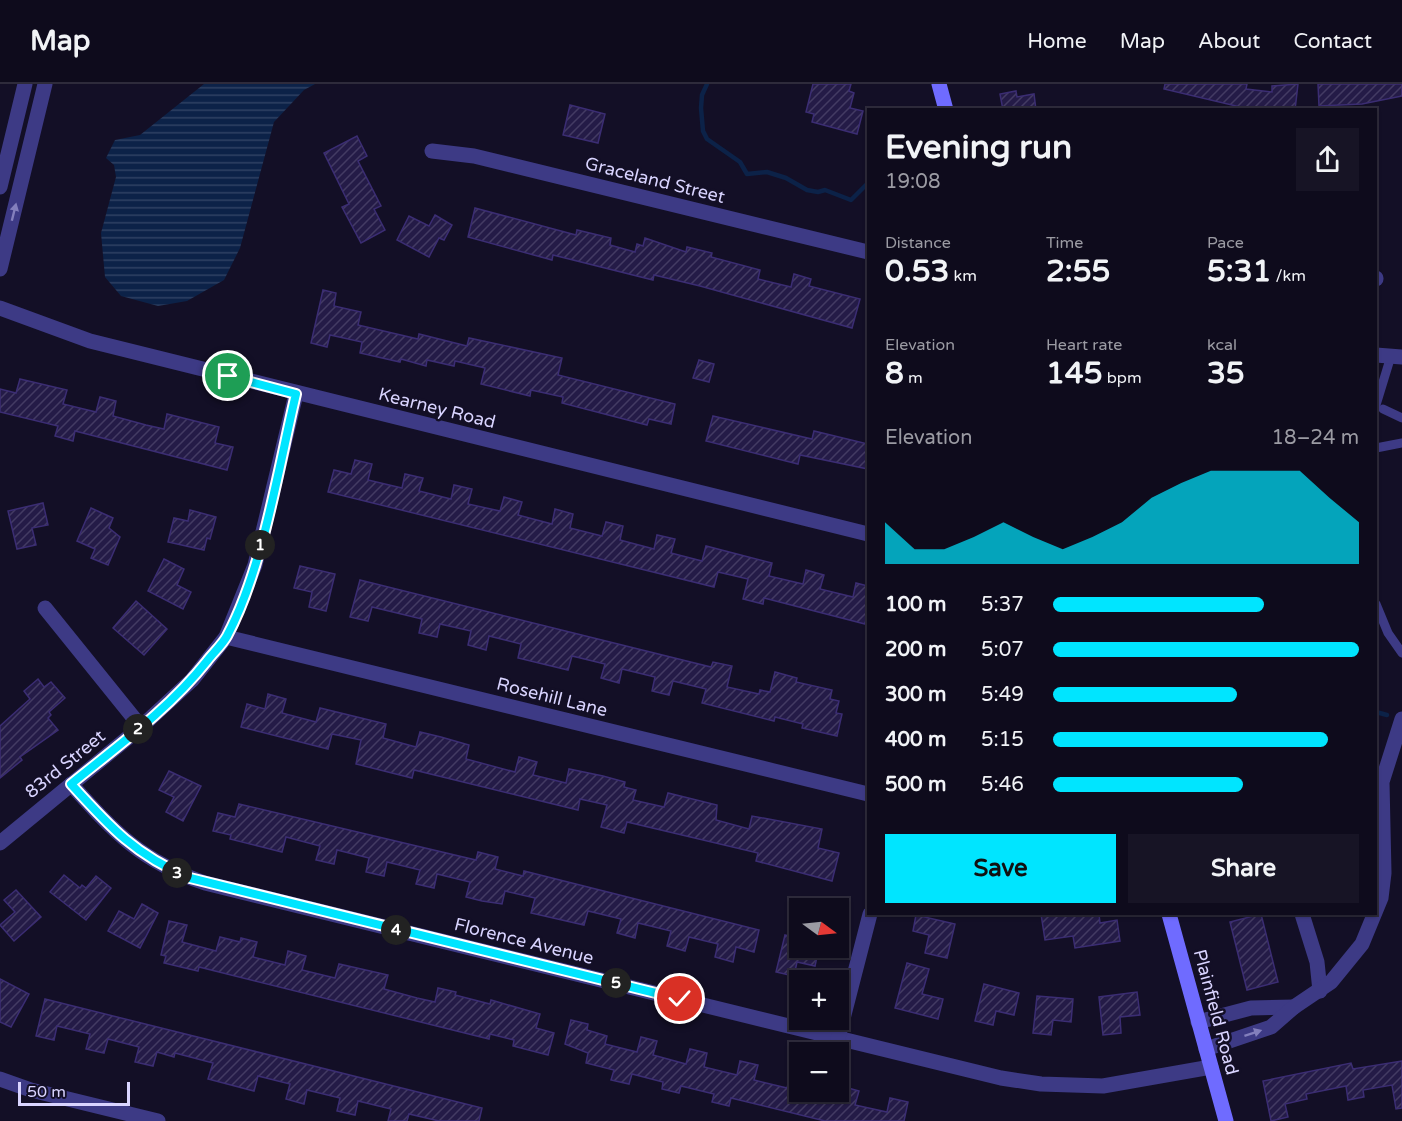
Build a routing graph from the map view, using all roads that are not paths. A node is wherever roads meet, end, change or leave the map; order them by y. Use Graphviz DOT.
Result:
graph roads {
  1 [pos="25,84"];
  2 [pos="45,84"];
  3 [pos="939,84"];
  4 [pos="945,108"];
  5 [pos="432,151"];
  6 [pos="0,187"];
  7 [pos="867,252"];
  8 [pos="0,269"];
  9 [pos="0,308"];
  10 [pos="1377,355"];
  11 [pos="1397,357"];
  12 [pos="296,394"];
  13 [pos="1379,407"];
  14 [pos="1402,418"];
  15 [pos="1402,443"];
  16 [pos="1377,448"];
  17 [pos="867,534"];
  18 [pos="1377,606"];
  19 [pos="45,608"];
  20 [pos="226,637"];
  21 [pos="1402,653"];
  22 [pos="1402,719"];
  23 [pos="141,727"];
  24 [pos="71,784"];
  25 [pos="867,794"];
  26 [pos="1378,799"];
  27 [pos="0,843"];
  28 [pos="1377,904"];
  29 [pos="870,915"];
  30 [pos="1169,915"];
  31 [pos="1302,915"];
  32 [pos="1375,915"];
  33 [pos="1320,991"];
  34 [pos="1294,1007"];
  35 [pos="1198,1022"];
  36 [pos="838,1038"];
  37 [pos="1206,1049"];
  38 [pos="1211,1067"];
  39 [pos="0,1079"];
  40 [pos="158,1121"];
  41 [pos="1226,1121"];
  1 -- 6 [label="street"];
  8 -- 2 [label="street, one-way"];
  3 -- 4 [label="main road"];
  5 -- 7 [label="street, Graceland Street"];
  9 -- 12 [label="street, Kearney Road"];
  10 -- 11 [label="street"];
  11 -- 13 [label="lane"];
  12 -- 17 [label="street, Kearney Road"];
  12 -- 20 [label="street, 83rd Street"];
  13 -- 14 [label="lane"];
  15 -- 16 [label="lane"];
  18 -- 21 [label="lane"];
  19 -- 23 [label="street"];
  20 -- 23 [label="street, 83rd Street"];
  20 -- 25 [label="street, Rosehill Lane"];
  22 -- 26 [label="street"];
  23 -- 24 [label="street, 83rd Street"];
  24 -- 27 [label="street, 83rd Street"];
  24 -- 36 [label="street, Florence Avenue"];
  26 -- 28 [label="street"];
  29 -- 36 [label="street"];
  30 -- 35 [label="main road, Plainfield Road"];
  31 -- 33 [label="street"];
  32 -- 33 [label="street"];
  33 -- 34 [label="street"];
  34 -- 35 [label="street"];
  37 -- 34 [label="street, one-way"];
  35 -- 37 [label="main road, Plainfield Road"];
  36 -- 38 [label="street, Florence Avenue"];
  37 -- 38 [label="main road, Plainfield Road"];
  38 -- 41 [label="main road, Plainfield Road"];
  39 -- 40 [label="street"];
}
